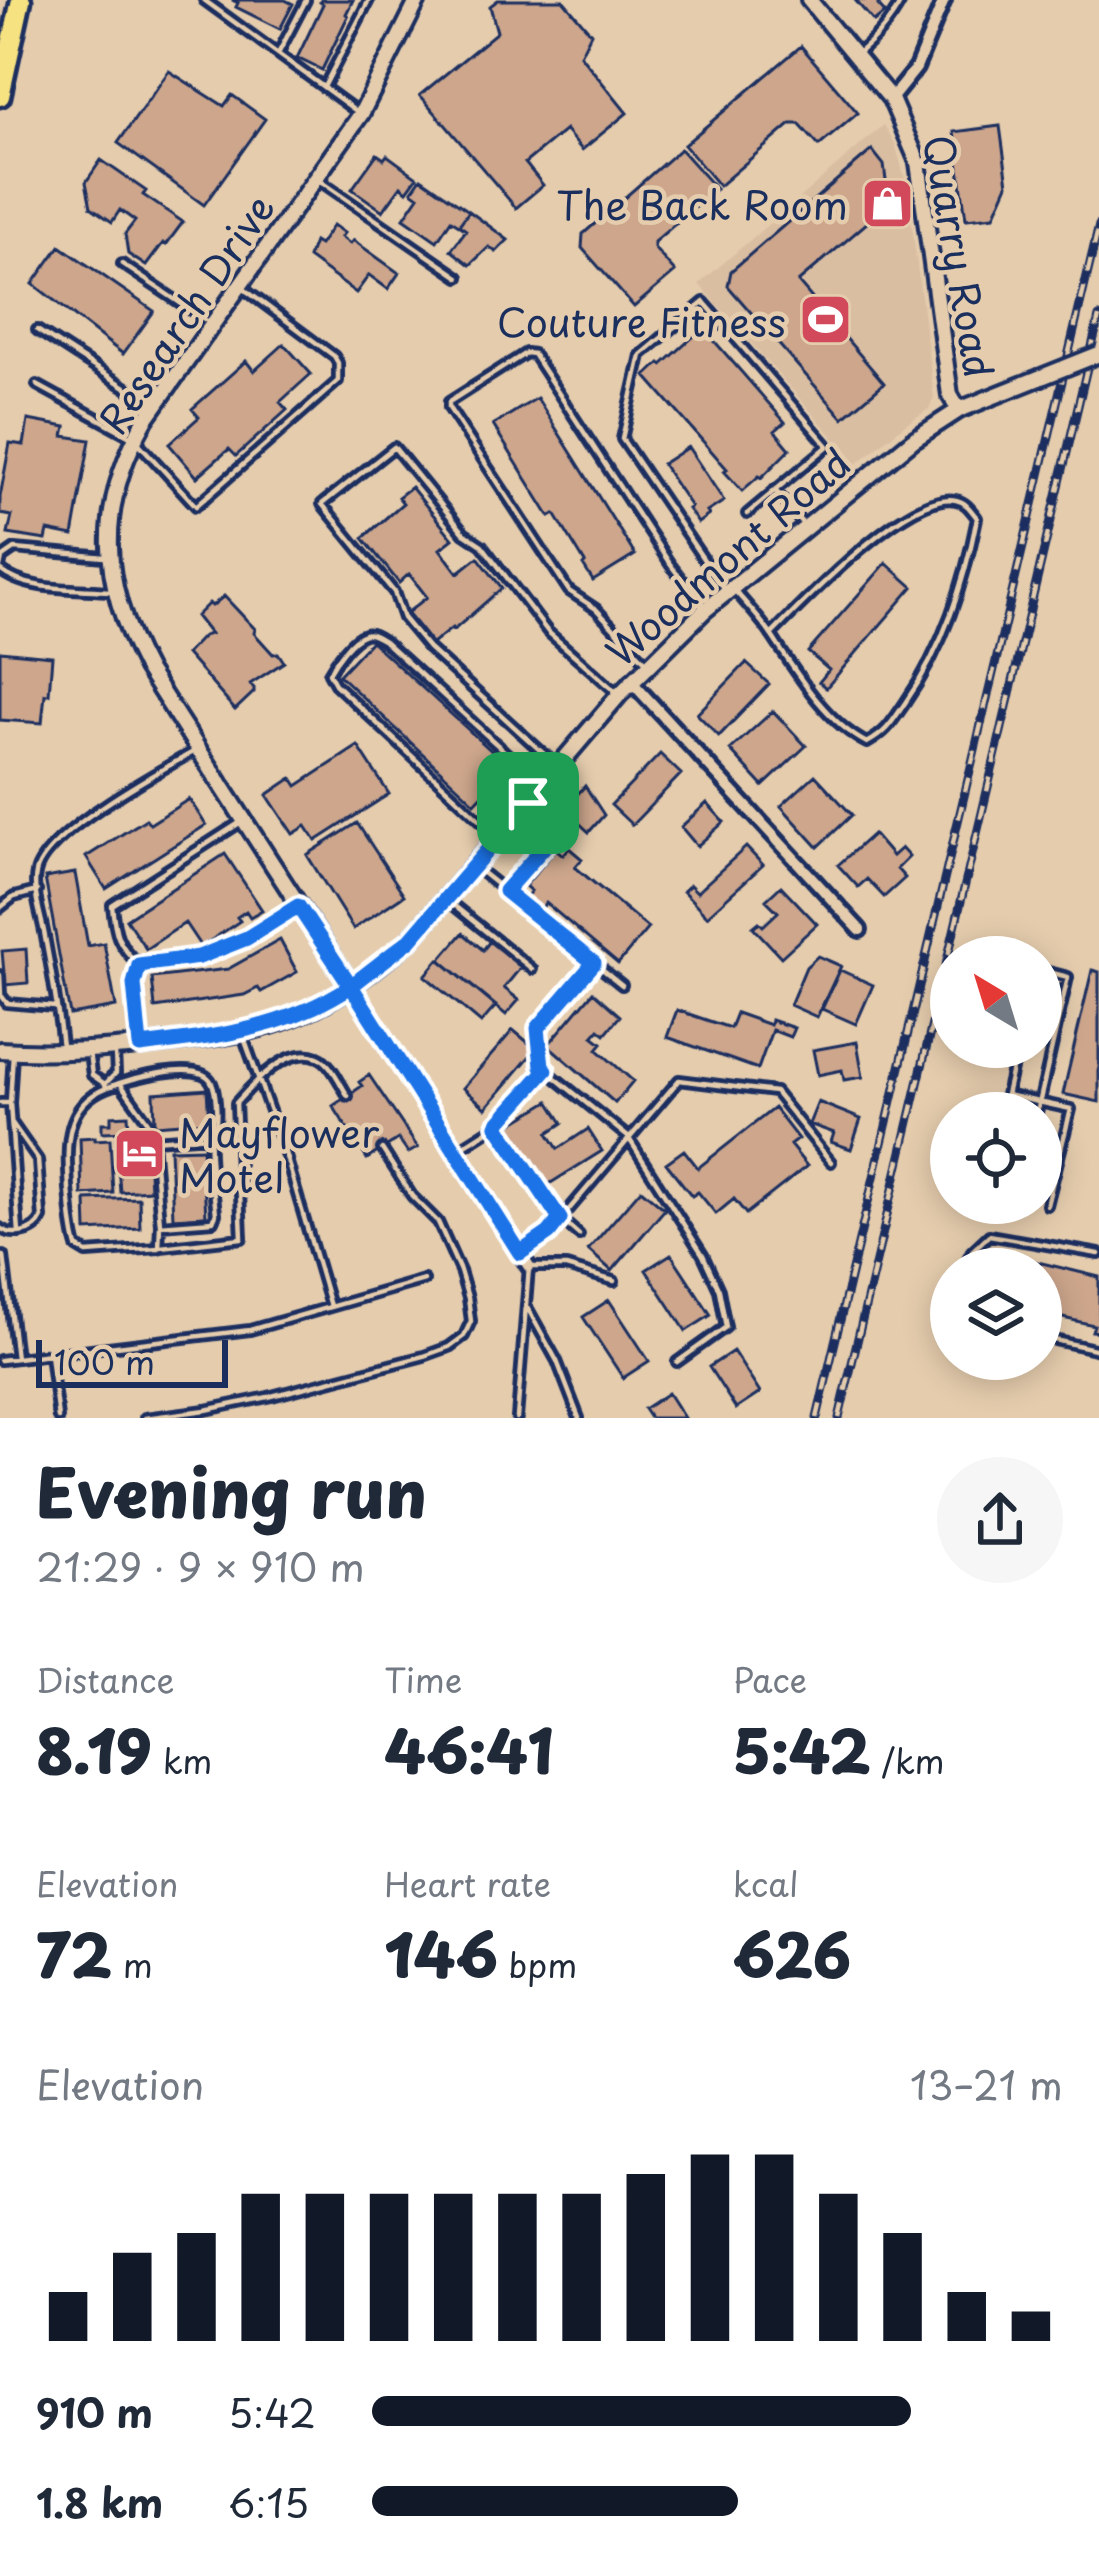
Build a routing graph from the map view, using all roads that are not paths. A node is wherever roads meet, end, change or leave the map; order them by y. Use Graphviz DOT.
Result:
graph roads {
  1 [pos="21,0"];
  2 [pos="204,0"];
  3 [pos="306,0"];
  4 [pos="369,0"];
  5 [pos="418,0"];
  6 [pos="809,0"];
  7 [pos="902,0"];
  8 [pos="944,0"];
  9 [pos="278,54"];
  10 [pos="856,55"];
  11 [pos="324,88"];
  12 [pos="0,96"];
  13 [pos="891,99"];
  14 [pos="361,114"];
  15 [pos="316,179"];
  16 [pos="122,264"];
  17 [pos="459,277"];
  18 [pos="239,286"];
  19 [pos="212,325"];
  20 [pos="38,330"];
  21 [pos="1099,355"];
  22 [pos="37,385"];
  23 [pos="154,406"];
  24 [pos="958,410"];
  25 [pos="134,438"];
  26 [pos="775,490"];
  27 [pos="747,514"];
  28 [pos="806,527"];
  29 [pos="111,557"];
  30 [pos="0,569"];
  31 [pos="729,590"];
  32 [pos="115,592"];
  33 [pos="705,610"];
  34 [pos="771,634"];
  35 [pos="648,664"];
  36 [pos="631,681"];
  37 [pos="619,695"];
  38 [pos="198,749"];
  39 [pos="558,767"];
  40 [pos="542,786"];
  41 [pos="528,803"];
  42 [pos="243,820"];
  43 [pos="499,837"];
  44 [pos="474,866"];
  45 [pos="37,891"];
  46 [pos="505,891"];
  47 [pos="446,899"];
  48 [pos="298,906"];
  49 [pos="0,908"];
  50 [pos="860,930"];
  51 [pos="594,963"];
  52 [pos="139,965"];
  53 [pos="532,969"];
  54 [pos="0,975"];
  55 [pos="1062,975"];
  56 [pos="622,985"];
  57 [pos="351,986"];
  58 [pos="1062,1003"];
  59 [pos="58,1006"];
  60 [pos="242,1033"];
  61 [pos="140,1046"];
  62 [pos="115,1049"];
  63 [pos="7,1050"];
  64 [pos="62,1052"];
  65 [pos="89,1052"];
  66 [pos="546,1070"];
  67 [pos="259,1077"];
  68 [pos="120,1083"];
  69 [pos="105,1086"];
  70 [pos="348,1096"];
  71 [pos="0,1103"];
  72 [pos="10,1103"];
  73 [pos="1062,1107"];
  74 [pos="12,1123"];
  75 [pos="497,1125"];
  76 [pos="210,1136"];
  77 [pos="628,1137"];
  78 [pos="153,1140"];
  79 [pos="1062,1145"];
  80 [pos="382,1149"];
  81 [pos="456,1151"];
  82 [pos="831,1162"];
  83 [pos="560,1219"];
  84 [pos="160,1225"];
  85 [pos="0,1228"];
  86 [pos="19,1233"];
  87 [pos="579,1235"];
  88 [pos="159,1247"];
  89 [pos="975,1248"];
  90 [pos="520,1253"];
  91 [pos="1099,1254"];
  92 [pos="0,1256"];
  93 [pos="529,1267"];
  94 [pos="424,1280"];
  95 [pos="614,1281"];
  96 [pos="4,1299"];
  97 [pos="526,1305"];
  98 [pos="330,1306"];
  99 [pos="1062,1342"];
  100 [pos="1099,1350"];
  101 [pos="50,1354"];
  102 [pos="16,1358"];
  103 [pos="0,1360"];
  104 [pos="677,1362"];
  105 [pos="58,1418"];
  106 [pos="145,1418"];
  107 [pos="517,1418"];
  108 [pos="579,1418"];
  1 -- 12 [label="highway"];
  2 -- 9 [label="lane"];
  3 -- 9 [label="lane"];
  4 -- 11 [label="lane"];
  5 -- 14 [label="street, Research Drive"];
  6 -- 10 [label="street, Quarry Road"];
  7 -- 10 [label="lane"];
  8 -- 13 [label="street"];
  9 -- 11 [label="lane"];
  10 -- 13 [label="street, Quarry Road"];
  11 -- 14 [label="lane"];
  13 -- 24 [label="street, Quarry Road"];
  14 -- 15 [label="street, Research Drive"];
  15 -- 17 [label="lane"];
  15 -- 18 [label="street, Research Drive"];
  16 -- 19 [label="lane"];
  18 -- 19 [label="street, Research Drive"];
  18 -- 25 [label="lane"];
  19 -- 23 [label="street, Research Drive"];
  20 -- 23 [label="lane"];
  21 -- 24 [label="street, Woodmont Road, bridge"];
  22 -- 25 [label="lane"];
  23 -- 25 [label="street, Research Drive"];
  24 -- 28 [label="street, Woodmont Road"];
  25 -- 29 [label="street, Research Drive"];
  26 -- 27 [label="lane"];
  26 -- 28 [label="lane"];
  26 -- 31 [label="lane"];
  28 -- 31 [label="street, Woodmont Road"];
  29 -- 30 [label="lane"];
  29 -- 32 [label="street, Research Drive"];
  30 -- 32 [label="lane"];
  31 -- 33 [label="street, Woodmont Road"];
  31 -- 34 [label="lane"];
  32 -- 38 [label="street, Research Drive"];
  33 -- 35 [label="street, Woodmont Road"];
  33 -- 35 [label="lane"];
  34 -- 34 [label="lane"];
  35 -- 36 [label="street, Woodmont Road"];
  36 -- 37 [label="street, Woodmont Road"];
  36 -- 50 [label="street"];
  37 -- 39 [label="street, Woodmont Road"];
  37 -- 39 [label="lane"];
  38 -- 42 [label="street, Research Drive"];
  38 -- 45 [label="lane"];
  39 -- 40 [label="street, Woodmont Road"];
  40 -- 41 [label="street, Woodmont Road"];
  40 -- 43 [label="lane"];
  41 -- 43 [label="street, Woodmont Road"];
  41 -- 46 [label="lane"];
  42 -- 48 [label="street, Research Drive"];
  42 -- 52 [label="lane"];
  43 -- 44 [label="street, Woodmont Road"];
  44 -- 46 [label="lane"];
  44 -- 47 [label="street, Woodmont Road"];
  45 -- 49 [label="lane"];
  45 -- 59 [label="lane"];
  46 -- 51 [label="lane"];
  47 -- 53 [label="lane"];
  47 -- 57 [label="street, Woodmont Road"];
  48 -- 52 [label="lane"];
  48 -- 57 [label="street, Research Drive"];
  51 -- 56 [label="lane"];
  51 -- 66 [label="lane"];
  52 -- 61 [label="lane"];
  54 -- 59 [label="lane"];
  55 -- 58 [label="lane"];
  57 -- 60 [label="street, Woodmont Road"];
  57 -- 81 [label="street"];
  59 -- 64 [label="lane"];
  60 -- 61 [label="street, Woodmont Road"];
  60 -- 67 [label="lane"];
  61 -- 62 [label="street, Woodmont Road"];
  62 -- 65 [label="street, Woodmont Road"];
  62 -- 69 [label="lane"];
  63 -- 64 [label="street, Woodmont Road"];
  63 -- 72 [label="lane"];
  64 -- 65 [label="street, Woodmont Road"];
  65 -- 69 [label="lane"];
  66 -- 75 [label="lane"];
  66 -- 77 [label="lane"];
  67 -- 70 [label="lane"];
  67 -- 88 [label="lane"];
  67 -- 98 [label="lane"];
  68 -- 69 [label="lane"];
  68 -- 76 [label="lane"];
  68 -- 78 [label="lane"];
  69 -- 88 [label="lane"];
  71 -- 72 [label="lane"];
  72 -- 74 [label="lane"];
  73 -- 79 [label="lane"];
  74 -- 86 [label="lane"];
  74 -- 86 [label="lane"];
  75 -- 81 [label="lane"];
  75 -- 83 [label="lane"];
  76 -- 78 [label="lane"];
  76 -- 84 [label="lane"];
  77 -- 82 [label="lane"];
  77 -- 83 [label="lane"];
  77 -- 104 [label="lane"];
  78 -- 84 [label="lane"];
  80 -- 106 [label="lane"];
  81 -- 90 [label="street"];
  83 -- 87 [label="lane"];
  83 -- 90 [label="lane"];
  84 -- 88 [label="lane"];
  85 -- 86 [label="lane"];
  89 -- 91 [label="lane"];
  90 -- 93 [label="street"];
  92 -- 96 [label="lane"];
  93 -- 95 [label="lane"];
  93 -- 97 [label="lane"];
  94 -- 98 [label="lane"];
  96 -- 102 [label="lane"];
  97 -- 107 [label="lane"];
  97 -- 108 [label="lane"];
  98 -- 101 [label="lane"];
  99 -- 100 [label="lane"];
  101 -- 102 [label="lane"];
  101 -- 105 [label="lane"];
  102 -- 103 [label="lane"];
}
